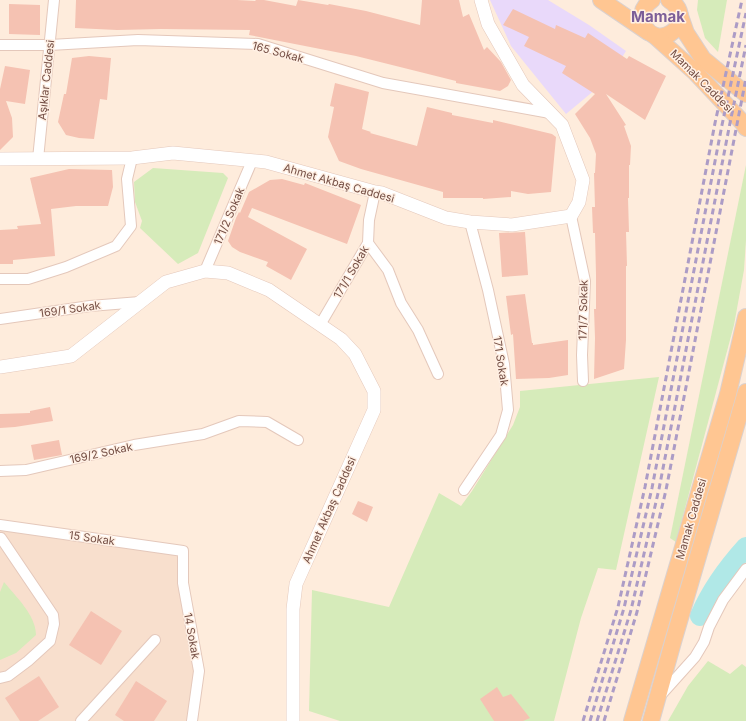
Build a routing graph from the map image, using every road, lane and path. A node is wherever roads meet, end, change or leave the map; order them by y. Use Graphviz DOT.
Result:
graph roads {
  1 [pos="54,0"];
  2 [pos="481,0"];
  3 [pos="601,0"];
  4 [pos="650,0"];
  5 [pos="676,5"];
  6 [pos="652,34"];
  7 [pos="0,45"];
  8 [pos="50,45"];
  9 [pos="746,94"];
  10 [pos="550,113"];
  11 [pos="746,128"];
  12 [pos="132,158"];
  13 [pos="0,159"];
  14 [pos="38,160"];
  15 [pos="252,161"];
  16 [pos="375,192"];
  17 [pos="571,216"];
  18 [pos="470,222"];
  19 [pos="368,243"];
  20 [pos="206,271"];
  21 [pos="0,279"];
  22 [pos="140,302"];
  23 [pos="746,317"];
  24 [pos="0,319"];
  25 [pos="320,325"];
  26 [pos="0,367"];
  27 [pos="438,374"];
  28 [pos="583,381"];
  29 [pos="746,392"];
  30 [pos="298,440"];
  31 [pos="0,471"];
  32 [pos="464,490"];
  33 [pos="3,525"];
  34 [pos="1,539"];
  35 [pos="183,551"];
  36 [pos="746,569"];
  37 [pos="155,640"];
  38 [pos="0,678"];
  39 [pos="658,699"];
  40 [pos="81,721"];
  41 [pos="192,721"];
  42 [pos="293,721"];
  43 [pos="632,721"];
  44 [pos="651,721"];
  1 -- 8 [label="street, Aşıklar Caddesi"];
  2 -- 10 [label="street"];
  3 -- 6 [label="main road, Mamak Caddesi"];
  4 -- 6 [label="main road"];
  5 -- 6 [label="main road"];
  5 -- 9 [label="main road, Mamak Caddesi"];
  6 -- 11 [label="main road, Mamak Caddesi"];
  7 -- 8 [label="street, 165 Sokak"];
  8 -- 10 [label="street, 165 Sokak"];
  8 -- 14 [label="street, Aşıklar Caddesi"];
  10 -- 17 [label="street"];
  12 -- 14 [label="street, Ahmet Akbaş Caddesi"];
  12 -- 15 [label="street, Ahmet Akbaş Caddesi"];
  12 -- 21 [label="street"];
  13 -- 14 [label="street, Ahmet Akbaş Caddesi"];
  15 -- 16 [label="street, Ahmet Akbaş Caddesi"];
  15 -- 20 [label="street, 171/2 Sokak"];
  16 -- 18 [label="street, Ahmet Akbaş Caddesi"];
  16 -- 19 [label="street, 171/1 Sokak"];
  17 -- 18 [label="street, Ahmet Akbaş Caddesi"];
  17 -- 28 [label="street, 171/7 Sokak"];
  18 -- 32 [label="street, 171 Sokak"];
  19 -- 25 [label="street, 171/1 Sokak"];
  19 -- 27 [label="street"];
  20 -- 22 [label="street, Ahmet Akbaş Caddesi"];
  20 -- 25 [label="street, Ahmet Akbaş Caddesi"];
  22 -- 24 [label="street, 169/1 Sokak"];
  22 -- 26 [label="street, Ahmet Akbaş Caddesi"];
  23 -- 43 [label="main road, Mamak Caddesi"];
  25 -- 42 [label="street, Ahmet Akbaş Caddesi"];
  29 -- 39 [label="main road, Mamak Caddesi"];
  30 -- 31 [label="street, 169/2 Sokak"];
  33 -- 34 [label="street"];
  33 -- 35 [label="street, 15 Sokak"];
  34 -- 38 [label="street"];
  35 -- 41 [label="street, 14 Sokak"];
  36 -- 39 [label="street"];
  37 -- 40 [label="street"];
  39 -- 44 [label="main road, Mamak Caddesi"];
}
